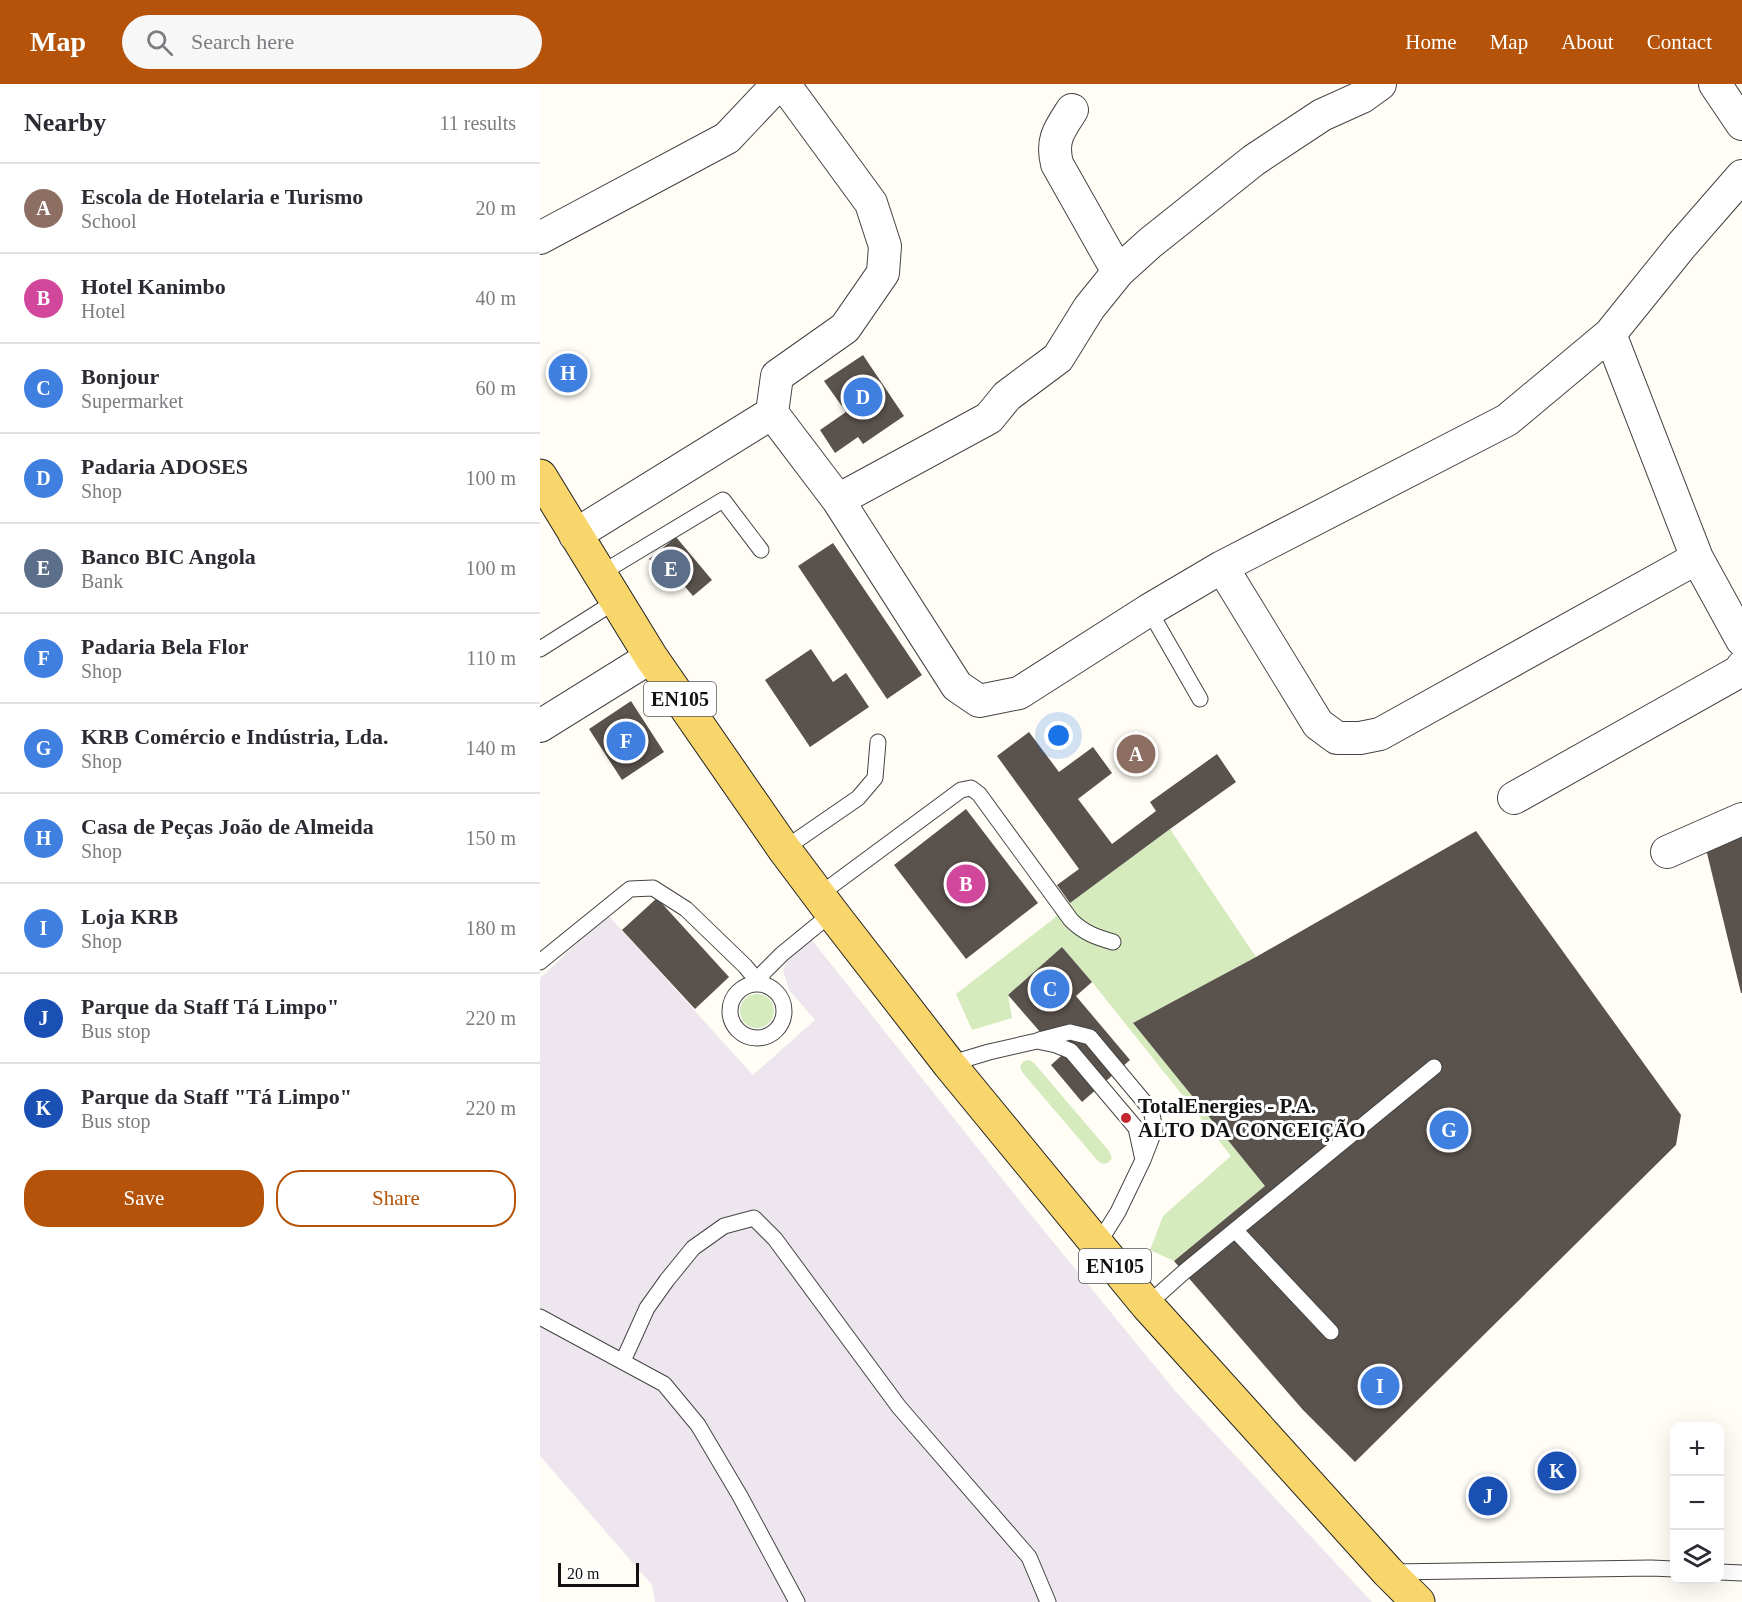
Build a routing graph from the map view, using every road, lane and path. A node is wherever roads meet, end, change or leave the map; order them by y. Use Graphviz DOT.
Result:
graph roads {
  1 [pos="778,84"];
  2 [pos="784,84"];
  3 [pos="1380,84"];
  4 [pos="1715,84"];
  5 [pos="1072,110"];
  6 [pos="1742,124"];
  7 [pos="1742,176"];
  8 [pos="540,238"];
  9 [pos="1118,272"];
  10 [pos="1610,334"];
  11 [pos="772,413"];
  12 [pos="540,476"];
  13 [pos="838,500"];
  14 [pos="575,535"];
  15 [pos="761,550"];
  16 [pos="1697,558"];
  17 [pos="1222,567"];
  18 [pos="608,588"];
  19 [pos="1149,610"];
  20 [pos="1742,640"];
  21 [pos="540,648"];
  22 [pos="651,657"];
  23 [pos="1742,668"];
  24 [pos="1200,699"];
  25 [pos="540,726"];
  26 [pos="878,742"];
  27 [pos="1514,798"];
  28 [pos="1742,819"];
  29 [pos="784,849"];
  30 [pos="1667,852"];
  31 [pos="825,904"];
  32 [pos="1113,942"];
  33 [pos="540,962"];
  34 [pos="1037,1041"];
  35 [pos="949,1064"];
  36 [pos="1434,1067"];
  37 [pos="1143,1160"];
  38 [pos="1235,1230"];
  39 [pos="1098,1245"];
  40 [pos="1147,1305"];
  41 [pos="540,1317"];
  42 [pos="1331,1332"];
  43 [pos="623,1361"];
  44 [pos="1670,1569"];
  45 [pos="1388,1572"];
  46 [pos="1724,1572"];
  47 [pos="1742,1573"];
  48 [pos="797,1602"];
  49 [pos="1048,1602"];
  50 [pos="1418,1602"];
  1 -- 8 [label="street"];
  2 -- 11 [label="street"];
  3 -- 9 [label="street"];
  4 -- 6 [label="street"];
  5 -- 9 [label="street"];
  7 -- 10 [label="street"];
  9 -- 13 [label="street"];
  10 -- 16 [label="street"];
  10 -- 17 [label="street"];
  11 -- 13 [label="street"];
  11 -- 14 [label="street"];
  12 -- 14 [label="main road, EN105"];
  13 -- 19 [label="street"];
  14 -- 18 [label="main road, EN105"];
  15 -- 18 [label="lane"];
  16 -- 17 [label="street"];
  16 -- 20 [label="street"];
  17 -- 19 [label="street"];
  18 -- 21 [label="lane"];
  18 -- 22 [label="main road, EN105"];
  19 -- 24 [label="lane"];
  22 -- 25 [label="street"];
  22 -- 29 [label="main road, EN105"];
  23 -- 27 [label="street"];
  26 -- 29 [label="lane"];
  28 -- 30 [label="street"];
  29 -- 31 [label="main road, EN105"];
  31 -- 32 [label="lane"];
  31 -- 33 [label="lane"];
  31 -- 35 [label="main road, EN105"];
  34 -- 35 [label="lane"];
  34 -- 37 [label="lane"];
  34 -- 37 [label="lane"];
  35 -- 39 [label="main road, EN105"];
  36 -- 38 [label="lane"];
  37 -- 39 [label="lane"];
  38 -- 40 [label="lane"];
  38 -- 42 [label="lane"];
  39 -- 40 [label="main road, EN105"];
  40 -- 45 [label="main road, EN105"];
  41 -- 43 [label="lane"];
  43 -- 48 [label="lane"];
  43 -- 49 [label="lane"];
  44 -- 45 [label="lane"];
  45 -- 50 [label="main road, EN105"];
  46 -- 47 [label="lane"];
}
